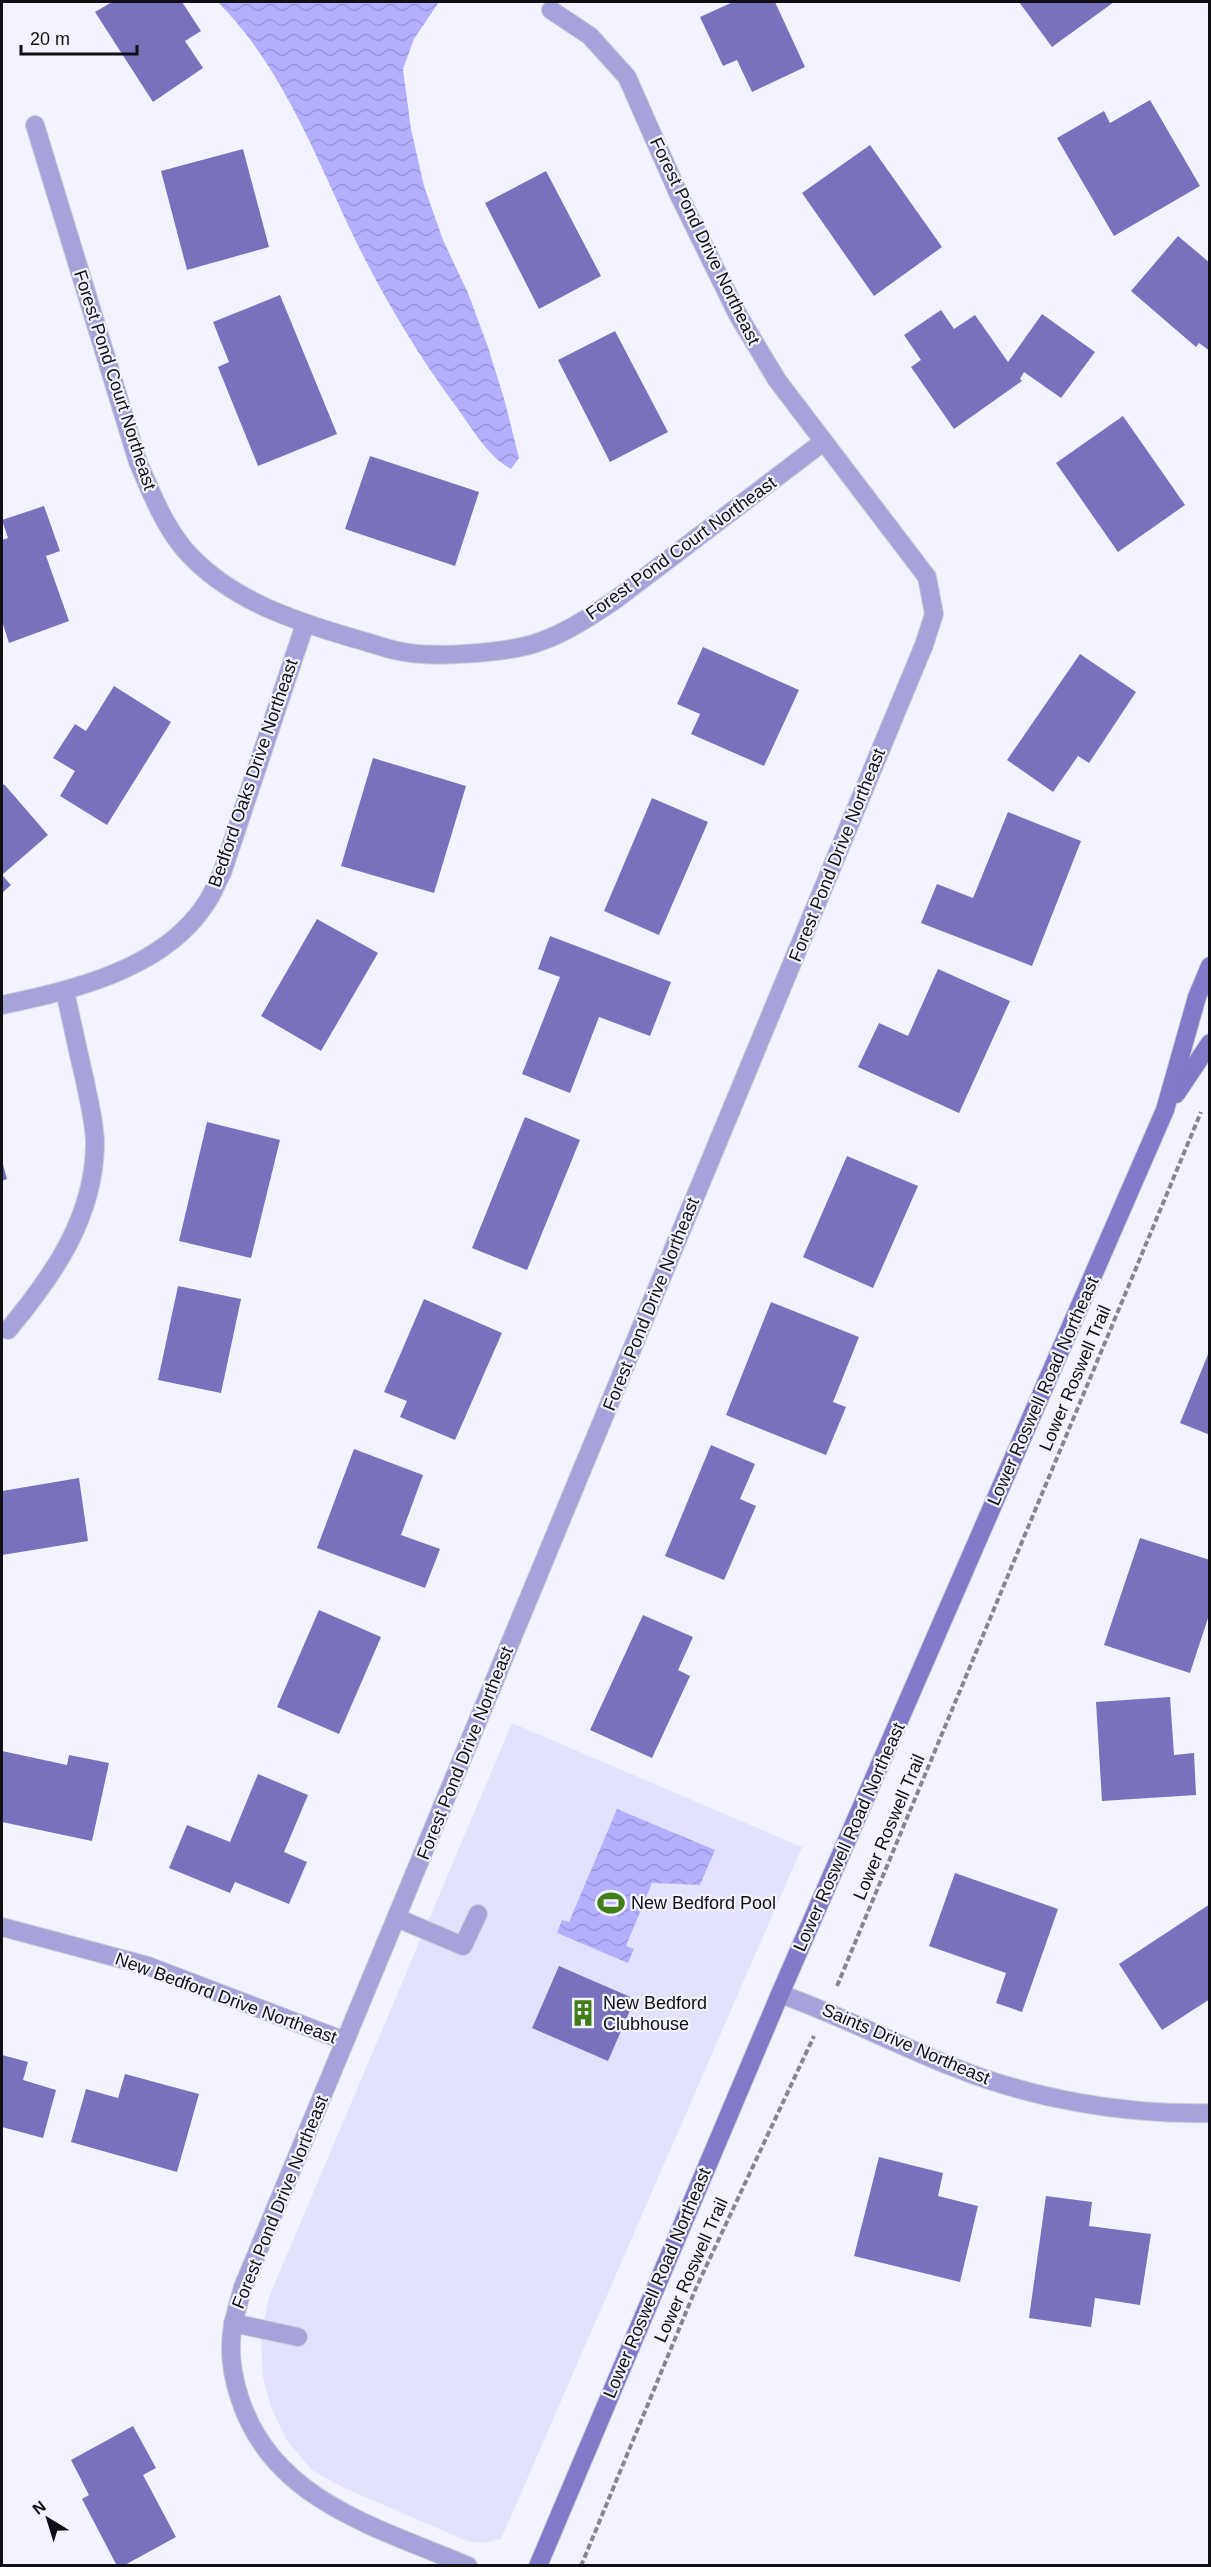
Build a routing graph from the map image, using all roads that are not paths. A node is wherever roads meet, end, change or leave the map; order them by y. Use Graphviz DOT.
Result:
graph roads {
  1 [pos="550,10"];
  2 [pos="35,125"];
  3 [pos="823,442"];
  4 [pos="304,624"];
  5 [pos="1209,966"];
  6 [pos="65,992"];
  7 [pos="2,1005"];
  8 [pos="1209,1043"];
  9 [pos="1165,1110"];
  10 [pos="8,1330"];
  11 [pos="477,1914"];
  12 [pos="397,1918"];
  13 [pos="2,1927"];
  14 [pos="780,1994"];
  15 [pos="345,2041"];
  16 [pos="1209,2113"];
  17 [pos="233,2323"];
  18 [pos="298,2337"];
  19 [pos="468,2565"];
  20 [pos="538,2565"];
  1 -- 3 [label="street, Forest Pond Drive Northeast"];
  2 -- 4 [label="street, Forest Pond Court Northeast"];
  3 -- 4 [label="street, Forest Pond Court Northeast"];
  3 -- 12 [label="street, Forest Pond Drive Northeast"];
  4 -- 6 [label="street, Bedford Oaks Drive Northeast"];
  5 -- 9 [label="street, Lower Roswell Road Northeast"];
  6 -- 7 [label="street, Bedford Oaks Drive Northeast"];
  6 -- 10 [label="street"];
  8 -- 9 [label="street, Lower Roswell Road Northeast"];
  9 -- 14 [label="street, Lower Roswell Road Northeast"];
  11 -- 12 [label="street"];
  12 -- 15 [label="street, Forest Pond Drive Northeast"];
  13 -- 15 [label="street, New Bedford Drive Northeast"];
  14 -- 16 [label="street, Saints Drive Northeast"];
  14 -- 20 [label="street, Lower Roswell Road Northeast"];
  15 -- 17 [label="street, Forest Pond Drive Northeast"];
  17 -- 18 [label="street"];
  17 -- 19 [label="street, Forest Pond Drive Northeast"];
}
